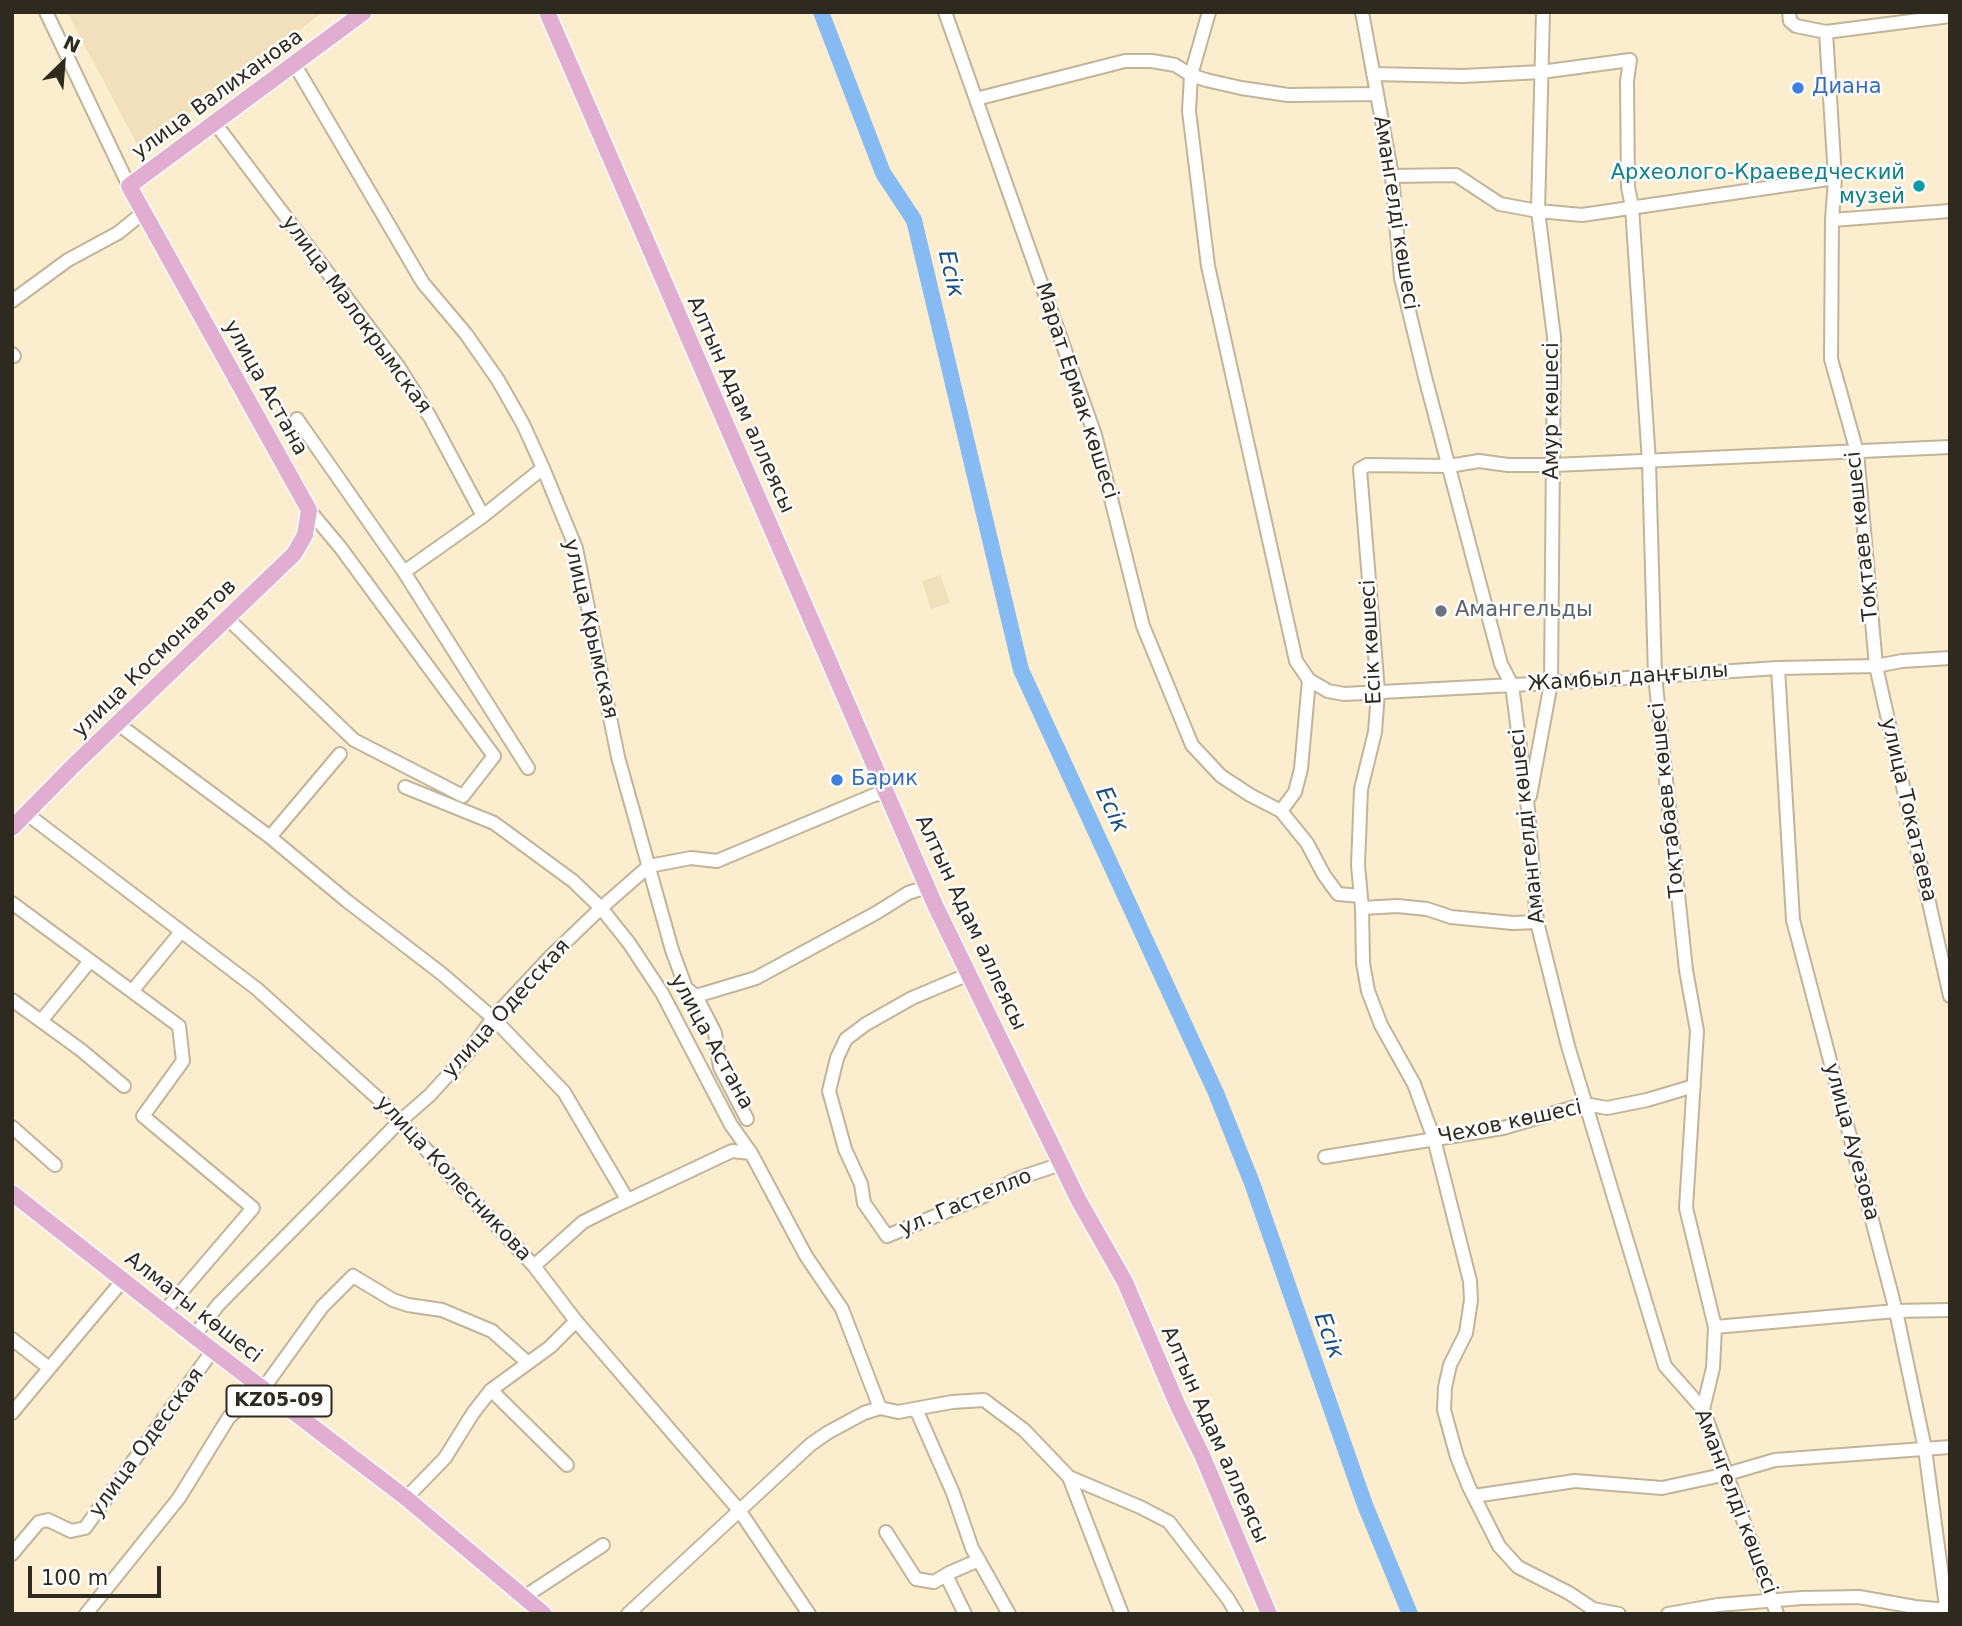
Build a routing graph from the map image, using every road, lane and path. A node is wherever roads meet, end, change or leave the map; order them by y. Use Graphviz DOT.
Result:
graph roads {
  1 [pos="46,12"];
  2 [pos="364,12"];
  3 [pos="547,12"];
  4 [pos="945,12"];
  5 [pos="1209,12"];
  6 [pos="1363,12"];
  7 [pos="1543,12"];
  8 [pos="1789,12"];
  9 [pos="1950,14"];
  10 [pos="1826,32"];
  11 [pos="295,65"];
  12 [pos="1541,72"];
  13 [pos="1373,74"];
  14 [pos="1191,75"];
  15 [pos="1377,94"];
  16 [pos="976,99"];
  17 [pos="215,123"];
  18 [pos="1392,176"];
  19 [pos="1835,178"];
  20 [pos="129,186"];
  21 [pos="1632,207"];
  22 [pos="1538,211"];
  23 [pos="1950,211"];
  24 [pos="144,212"];
  25 [pos="1832,220"];
  26 [pos="12,301"];
  27 [pos="297,419"];
  28 [pos="1950,447"];
  29 [pos="1857,453"];
  30 [pos="1649,461"];
  31 [pos="1555,465"];
  32 [pos="1449,466"];
  33 [pos="543,468"];
  34 [pos="309,510"];
  35 [pos="483,516"];
  36 [pos="404,572"];
  37 [pos="227,618"];
  38 [pos="1950,658"];
  39 [pos="1876,666"];
  40 [pos="1778,668"];
  41 [pos="1655,676"];
  42 [pos="1309,680"];
  43 [pos="1551,683"];
  44 [pos="1512,685"];
  45 [pos="1378,692"];
  46 [pos="118,724"];
  47 [pos="340,754"];
  48 [pos="528,768"];
  49 [pos="405,787"];
  50 [pos="886,793"];
  51 [pos="1528,808"];
  52 [pos="1281,811"];
  53 [pos="27,814"];
  54 [pos="12,828"];
  55 [pos="270,837"];
  56 [pos="649,866"];
  57 [pos="927,887"];
  58 [pos="1361,902"];
  59 [pos="12,903"];
  60 [pos="601,908"];
  61 [pos="1537,922"];
  62 [pos="180,933"];
  63 [pos="90,961"];
  64 [pos="968,974"];
  65 [pos="133,990"];
  66 [pos="696,996"];
  67 [pos="1950,996"];
  68 [pos="12,1000"];
  69 [pos="493,1018"];
  70 [pos="41,1021"];
  71 [pos="124,1086"];
  72 [pos="1694,1086"];
  73 [pos="1585,1104"];
  74 [pos="747,1119"];
  75 [pos="399,1122"];
  76 [pos="12,1127"];
  77 [pos="1434,1139"];
  78 [pos="751,1153"];
  79 [pos="1325,1157"];
  80 [pos="1061,1164"];
  81 [pos="55,1165"];
  82 [pos="12,1193"];
  83 [pos="627,1199"];
  84 [pos="534,1266"];
  85 [pos="123,1280"];
  86 [pos="1950,1310"];
  87 [pos="1896,1311"];
  88 [pos="164,1312"];
  89 [pos="576,1321"];
  90 [pos="1715,1327"];
  91 [pos="194,1336"];
  92 [pos="12,1339"];
  93 [pos="213,1350"];
  94 [pos="527,1362"];
  95 [pos="48,1368"];
  96 [pos="263,1389"];
  97 [pos="491,1390"];
  98 [pos="880,1408"];
  99 [pos="916,1409"];
  100 [pos="1703,1409"];
  101 [pos="12,1413"];
  102 [pos="1950,1447"];
  103 [pos="1925,1449"];
  104 [pos="568,1465"];
  105 [pos="1727,1474"];
  106 [pos="1069,1477"];
  107 [pos="1474,1496"];
  108 [pos="406,1498"];
  109 [pos="739,1510"];
  110 [pos="886,1532"];
  111 [pos="603,1545"];
  112 [pos="12,1554"];
  113 [pos="979,1560"];
  114 [pos="946,1575"];
  115 [pos="524,1597"];
  116 [pos="1775,1607"];
  117 [pos="1947,1612"];
  118 [pos="86,1614"];
  119 [pos="544,1614"];
  120 [pos="628,1614"];
  121 [pos="809,1614"];
  122 [pos="965,1614"];
  123 [pos="1009,1614"];
  124 [pos="1122,1614"];
  125 [pos="1237,1614"];
  126 [pos="1269,1614"];
  127 [pos="1619,1614"];
  128 [pos="1668,1614"];
  1 -- 20 [label="street, улица Астана"];
  2 -- 11 [label="main road, улица Валиханова"];
  3 -- 50 [label="main road, Алтын Адам аллеясы"];
  4 -- 16 [label="street, Марат Ермак көшесі"];
  5 -- 14 [label="street"];
  6 -- 13 [label="street, Амангелді көшесі"];
  7 -- 12 [label="street, Амур көшесі"];
  8 -- 10 [label="street"];
  9 -- 10 [label="street"];
  10 -- 19 [label="street, Тоқтаев көшесі"];
  11 -- 17 [label="main road, улица Валиханова"];
  11 -- 33 [label="street, улица Крымская"];
  12 -- 13 [label="street"];
  12 -- 21 [label="street, Тоқтабаев көшесі"];
  12 -- 22 [label="street, Амур көшесі"];
  13 -- 15 [label="street, Амангелді көшесі"];
  14 -- 15 [label="street"];
  14 -- 16 [label="street"];
  14 -- 42 [label="street"];
  15 -- 18 [label="street, Амангелді көшесі"];
  16 -- 52 [label="street, Марат Ермак көшесі"];
  17 -- 20 [label="main road, улица Валиханова"];
  17 -- 35 [label="street, улица Малокрымская"];
  18 -- 22 [label="street"];
  18 -- 32 [label="street, Амангелді көшесі"];
  19 -- 21 [label="street"];
  19 -- 25 [label="street, Тоқтаев көшесі"];
  20 -- 24 [label="main road, улица Астана"];
  21 -- 22 [label="street"];
  21 -- 30 [label="street, Тоқтабаев көшесі"];
  22 -- 31 [label="street, Амур көшесі"];
  23 -- 25 [label="street"];
  24 -- 26 [label="street"];
  24 -- 34 [label="main road, улица Астана"];
  25 -- 29 [label="street, Тоқтаев көшесі"];
  27 -- 36 [label="street"];
  28 -- 29 [label="street"];
  29 -- 30 [label="street"];
  29 -- 39 [label="street, Тоқтаев көшесі"];
  30 -- 31 [label="street"];
  30 -- 41 [label="street, Тоқтабаев көшесі"];
  31 -- 32 [label="street"];
  31 -- 43 [label="street, Амур көшесі"];
  32 -- 44 [label="street, Амангелді көшесі"];
  32 -- 45 [label="street, Есік көшесі"];
  33 -- 35 [label="street"];
  33 -- 56 [label="street, улица Крымская"];
  34 -- 37 [label="main road, улица Космонавтов"];
  34 -- 37 [label="street, улица Астана"];
  35 -- 36 [label="street"];
  36 -- 48 [label="street"];
  37 -- 46 [label="main road, улица Космонавтов"];
  38 -- 39 [label="street, Жамбыл даңғылы"];
  39 -- 40 [label="street, Жамбыл даңғылы"];
  39 -- 67 [label="street, улица Токатаева"];
  40 -- 41 [label="street, Жамбыл даңғылы"];
  40 -- 87 [label="street, улица Ауезова"];
  41 -- 43 [label="street, Жамбыл даңғылы"];
  41 -- 72 [label="street, Тоқтабаев көшесі"];
  42 -- 45 [label="street, Жамбыл даңғылы"];
  42 -- 52 [label="street"];
  43 -- 44 [label="street, Жамбыл даңғылы"];
  43 -- 51 [label="street, Амур көшесі"];
  44 -- 45 [label="street, Жамбыл даңғылы"];
  44 -- 51 [label="street, Амангелді көшесі"];
  45 -- 58 [label="street, Есік көшесі"];
  46 -- 53 [label="main road, улица Космонавтов"];
  46 -- 55 [label="street"];
  47 -- 55 [label="street"];
  49 -- 60 [label="street, улица Астана"];
  50 -- 56 [label="street"];
  50 -- 57 [label="main road, Алтын Адам аллеясы"];
  51 -- 61 [label="street, Амангелді көшесі"];
  52 -- 58 [label="street"];
  53 -- 54 [label="main road, улица Космонавтов"];
  53 -- 62 [label="street, улица Колесникова"];
  55 -- 69 [label="street"];
  56 -- 60 [label="street, улица Одесская"];
  56 -- 66 [label="street, улица Крымская"];
  57 -- 64 [label="main road, Алтын Адам аллеясы"];
  57 -- 66 [label="street"];
  58 -- 61 [label="street"];
  58 -- 77 [label="street, Есік көшесі"];
  59 -- 63 [label="street"];
  60 -- 69 [label="street, улица Одесская"];
  60 -- 78 [label="street, улица Астана"];
  61 -- 73 [label="street, Амангелді көшесі"];
  62 -- 65 [label="street"];
  62 -- 75 [label="street, улица Колесникова"];
  63 -- 65 [label="street"];
  63 -- 70 [label="street"];
  64 -- 80 [label="main road, Алтын Адам аллеясы"];
  64 -- 80 [label="street, ул. Гастелло"];
  65 -- 88 [label="street"];
  66 -- 74 [label="street, улица Крымская"];
  68 -- 70 [label="street"];
  69 -- 75 [label="street, улица Одесская"];
  69 -- 83 [label="street"];
  70 -- 71 [label="street"];
  72 -- 73 [label="street, Чехов көшесі"];
  72 -- 90 [label="street, Тоқтабаев көшесі"];
  73 -- 77 [label="street, Чехов көшесі"];
  73 -- 100 [label="street, Амангелді көшесі"];
  75 -- 84 [label="street, улица Колесникова"];
  75 -- 91 [label="street, улица Одесская"];
  76 -- 81 [label="street"];
  77 -- 79 [label="street, Чехов көшесі"];
  77 -- 107 [label="street, Есік көшесі"];
  78 -- 83 [label="street"];
  78 -- 98 [label="street, улица Астана"];
  80 -- 126 [label="main road, Алтын Адам аллеясы"];
  82 -- 85 [label="main road, Алматы көшесі / KZ05-09"];
  83 -- 84 [label="street"];
  84 -- 89 [label="street, улица Колесникова"];
  85 -- 88 [label="main road, Алматы көшесі / KZ05-09"];
  85 -- 95 [label="street"];
  86 -- 87 [label="street"];
  87 -- 90 [label="street"];
  87 -- 103 [label="street, улица Ауезова"];
  88 -- 91 [label="main road, Алматы көшесі / KZ05-09"];
  89 -- 94 [label="street"];
  89 -- 109 [label="street, улица Колесникова"];
  90 -- 100 [label="street, Тоқтабаев көшесі"];
  91 -- 93 [label="main road, Алматы көшесі / KZ05-09"];
  92 -- 95 [label="street"];
  93 -- 96 [label="main road, Алматы көшесі / KZ05-09"];
  93 -- 112 [label="street, улица Одесская"];
  94 -- 96 [label="street"];
  94 -- 97 [label="street"];
  95 -- 101 [label="street"];
  96 -- 108 [label="main road, Алматы көшесі / KZ05-09"];
  96 -- 118 [label="street"];
  97 -- 104 [label="street"];
  97 -- 108 [label="street"];
  98 -- 99 [label="street"];
  98 -- 109 [label="street"];
  99 -- 106 [label="street"];
  99 -- 113 [label="street"];
  100 -- 105 [label="street, Амангелді көшесі"];
  102 -- 103 [label="street"];
  103 -- 105 [label="street"];
  103 -- 117 [label="street, улица Ауезова"];
  105 -- 107 [label="street"];
  105 -- 116 [label="street, Амангелді көшесі"];
  106 -- 124 [label="street"];
  106 -- 125 [label="street"];
  107 -- 127 [label="street, Есік көшесі"];
  108 -- 115 [label="main road, Алматы көшесі / KZ05-09"];
  109 -- 120 [label="street"];
  109 -- 121 [label="street, улица Колесникова"];
  110 -- 114 [label="street"];
  111 -- 115 [label="street"];
  113 -- 114 [label="street"];
  113 -- 123 [label="street"];
  114 -- 122 [label="street"];
  115 -- 119 [label="main road, Алматы көшесі / KZ05-09"];
  116 -- 117 [label="street"];
  116 -- 128 [label="street"];
}
